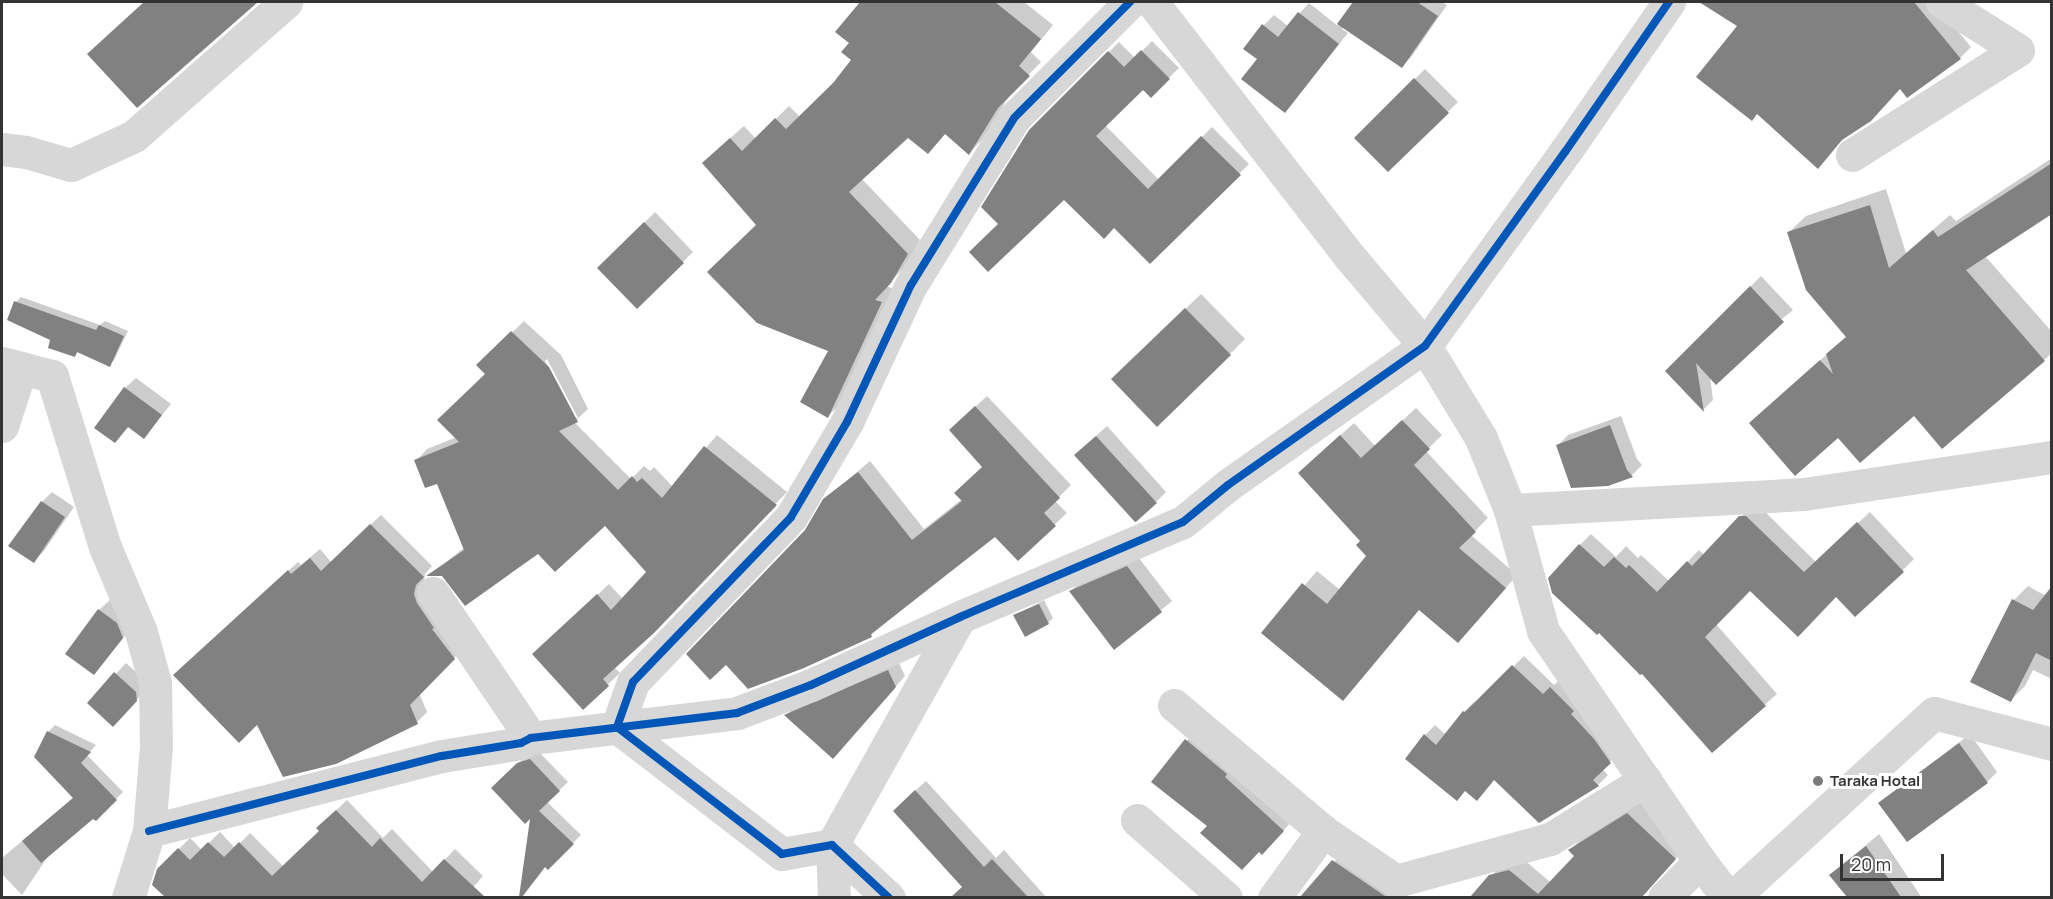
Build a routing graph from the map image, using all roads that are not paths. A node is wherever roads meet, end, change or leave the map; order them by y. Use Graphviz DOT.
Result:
graph roads {
  1 [pos="286,2"];
  2 [pos="1130,2"];
  3 [pos="1152,2"];
  4 [pos="1669,2"];
  5 [pos="1942,2"];
  6 [pos="2,149"];
  7 [pos="1852,155"];
  8 [pos="1425,346"];
  9 [pos="11,366"];
  10 [pos="2,426"];
  11 [pos="2052,458"];
  12 [pos="1510,510"];
  13 [pos="433,593"];
  14 [pos="960,617"];
  15 [pos="1174,705"];
  16 [pos="617,727"];
  17 [pos="531,738"];
  18 [pos="2052,744"];
  19 [pos="1645,780"];
  20 [pos="1137,820"];
  21 [pos="149,831"];
  22 [pos="1323,831"];
  23 [pos="832,845"];
  24 [pos="1700,861"];
  25 [pos="128,897"];
  26 [pos="834,897"];
  27 [pos="889,897"];
  28 [pos="1226,897"];
  29 [pos="1274,897"];
  30 [pos="1664,897"];
  31 [pos="1730,897"];
  1 -- 6 [label="street"];
  2 -- 16 [label="street"];
  3 -- 8 [label="street"];
  4 -- 8 [label="street"];
  5 -- 7 [label="street"];
  8 -- 12 [label="street"];
  8 -- 14 [label="street"];
  9 -- 10 [label="street"];
  9 -- 21 [label="street"];
  11 -- 12 [label="street"];
  12 -- 19 [label="street"];
  13 -- 17 [label="street"];
  14 -- 16 [label="street"];
  14 -- 23 [label="street"];
  15 -- 22 [label="street"];
  16 -- 17 [label="street"];
  16 -- 23 [label="street"];
  17 -- 21 [label="street"];
  18 -- 31 [label="street"];
  19 -- 22 [label="street"];
  19 -- 24 [label="street"];
  20 -- 28 [label="street"];
  21 -- 25 [label="street"];
  22 -- 29 [label="street"];
  23 -- 26 [label="street"];
  23 -- 27 [label="street"];
  24 -- 30 [label="street"];
  24 -- 31 [label="street"];
}
